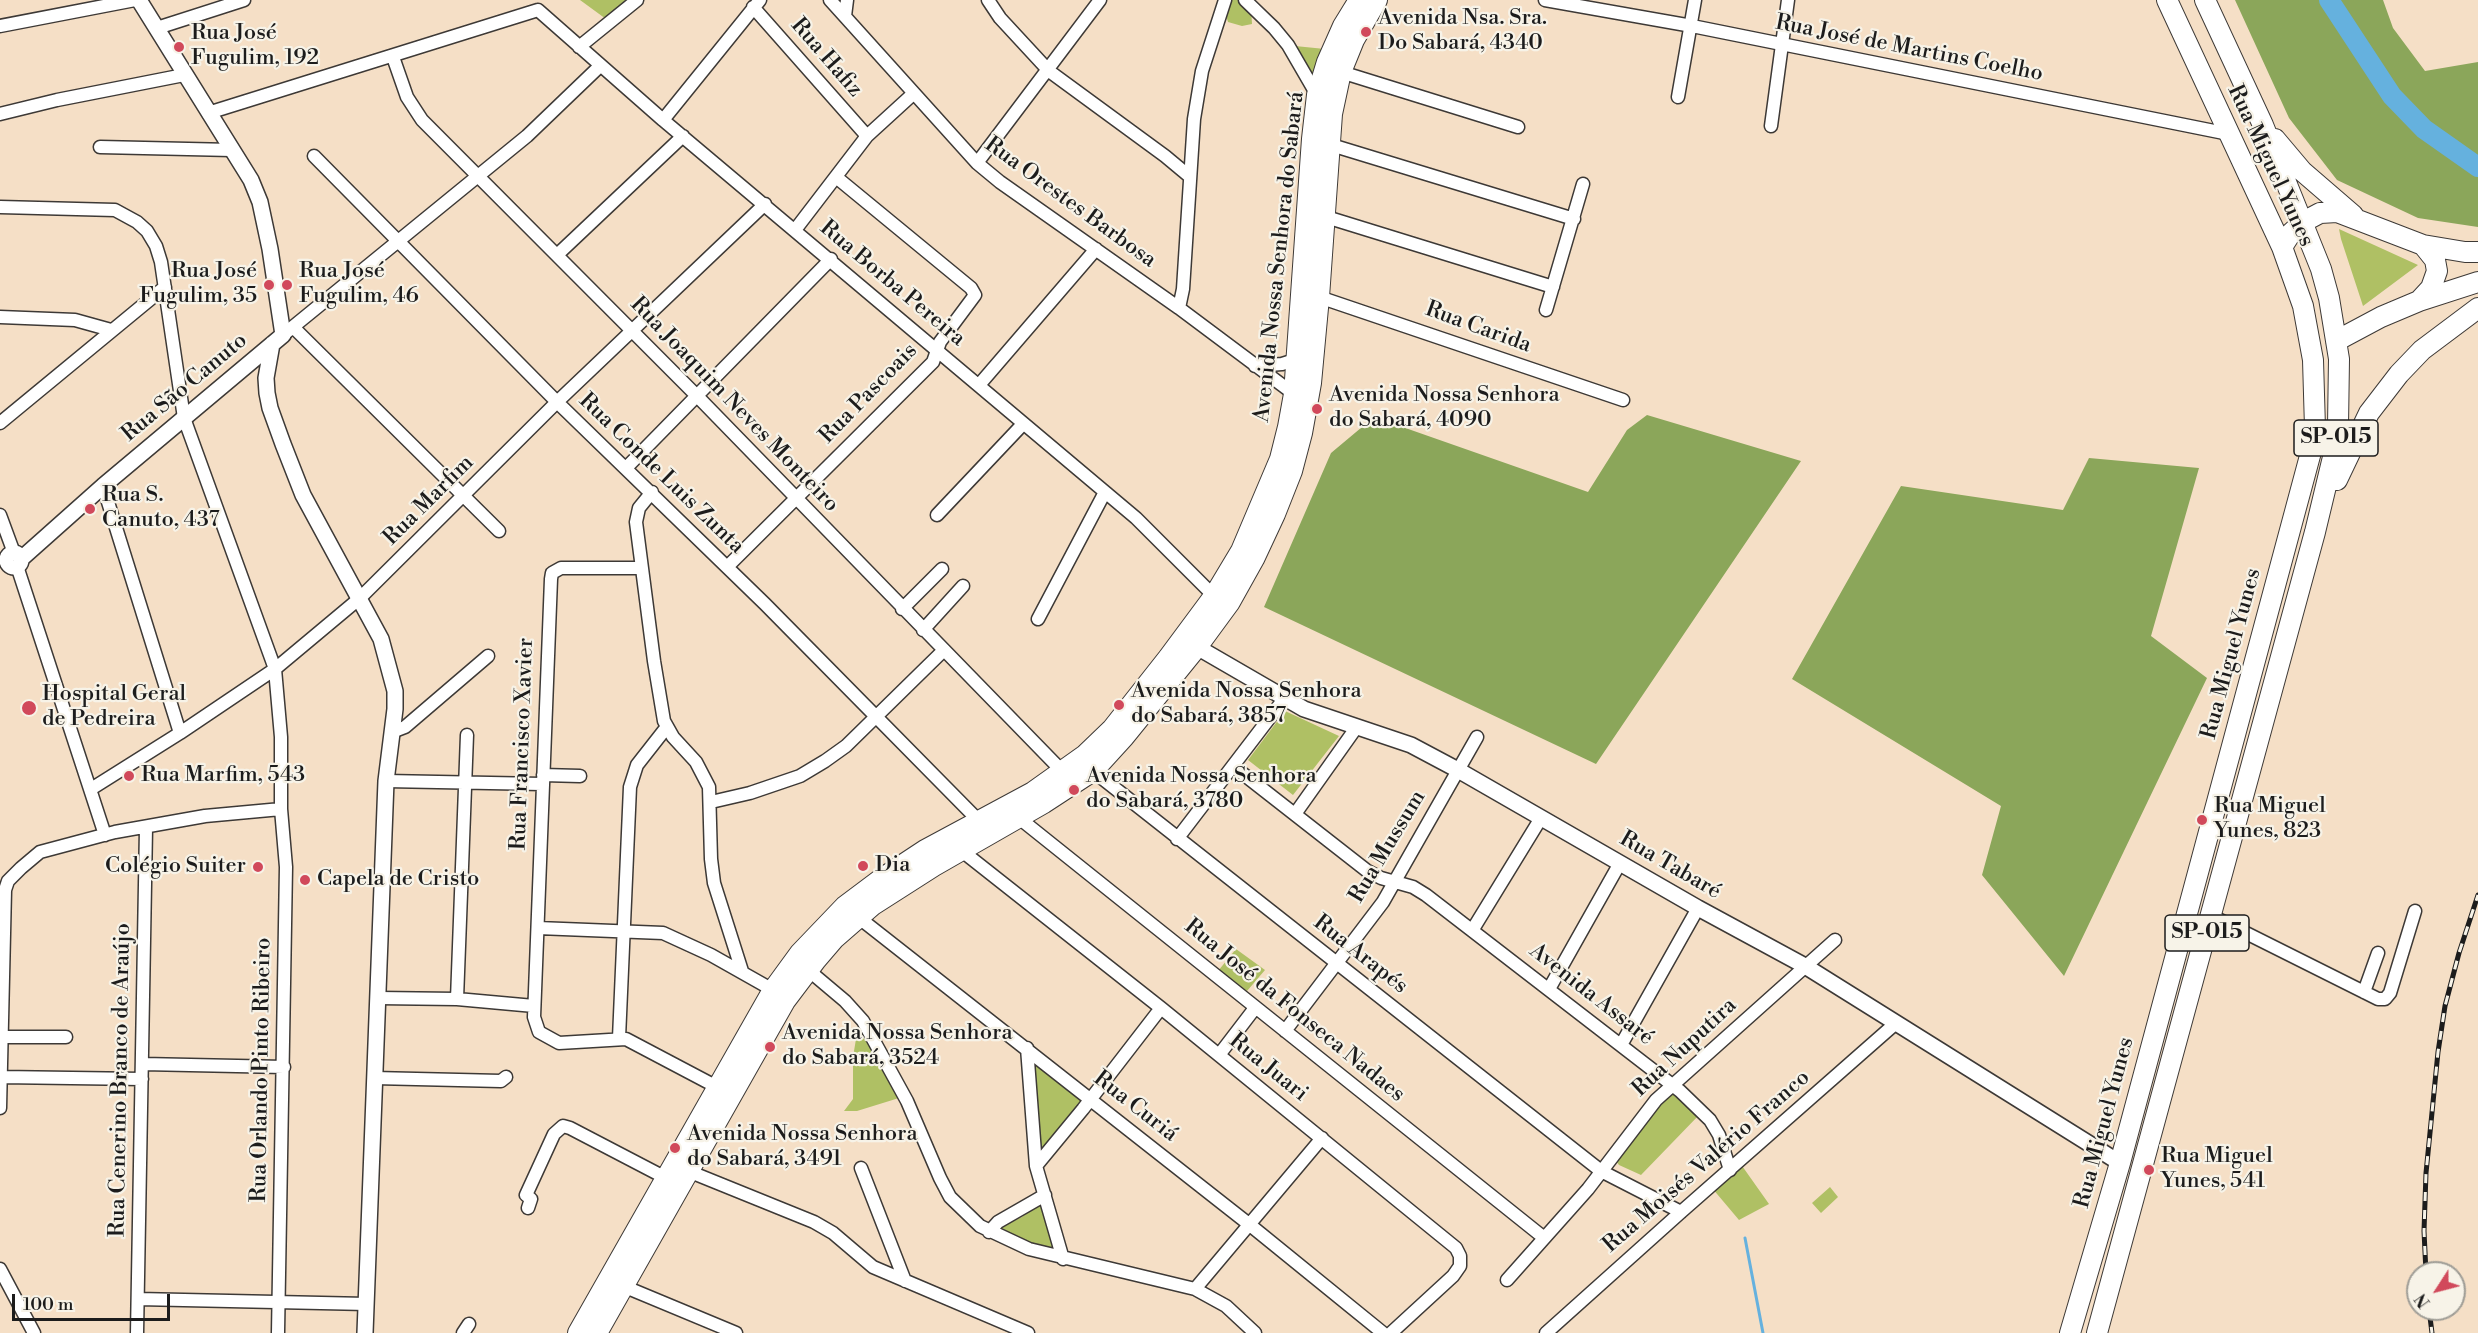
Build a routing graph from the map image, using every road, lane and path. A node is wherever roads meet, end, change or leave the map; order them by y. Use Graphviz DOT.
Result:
graph roads {
  1 [pos="137,0"];
  2 [pos="244,0"];
  3 [pos="637,0"];
  4 [pos="830,0"];
  5 [pos="847,0"];
  6 [pos="988,0"];
  7 [pos="1100,0"];
  8 [pos="1225,0"];
  9 [pos="1245,0"];
  10 [pos="1359,0"];
  11 [pos="1377,0"];
  12 [pos="1545,0"];
  13 [pos="1695,0"];
  14 [pos="1788,0"];
  15 [pos="2166,0"];
  16 [pos="2205,0"];
  17 [pos="222,3"];
  18 [pos="757,4"];
  19 [pos="541,5"];
  20 [pos="845,16"];
  21 [pos="0,26"];
  22 [pos="1692,26"];
  23 [pos="157,28"];
  24 [pos="1782,45"];
  25 [pos="579,47"];
  26 [pos="393,57"];
  27 [pos="600,66"];
  28 [pos="1049,71"];
  29 [pos="1341,72"];
  30 [pos="184,75"];
  31 [pos="913,94"];
  32 [pos="1317,95"];
  33 [pos="1678,97"];
  34 [pos="208,112"];
  35 [pos="0,114"];
  36 [pos="663,120"];
  37 [pos="2263,125"];
  38 [pos="1771,126"];
  39 [pos="1518,128"];
  40 [pos="2229,134"];
  41 [pos="682,136"];
  42 [pos="867,136"];
  43 [pos="1328,144"];
  44 [pos="100,147"];
  45 [pos="232,150"];
  46 [pos="315,156"];
  47 [pos="977,163"];
  48 [pos="476,176"];
  49 [pos="1189,176"];
  50 [pos="836,177"];
  51 [pos="1583,184"];
  52 [pos="765,204"];
  53 [pos="0,207"];
  54 [pos="1323,216"];
  55 [pos="1574,219"];
  56 [pos="2303,222"];
  57 [pos="2362,222"];
  58 [pos="795,230"];
  59 [pos="398,243"];
  60 [pos="2423,245"];
  61 [pos="2282,247"];
  62 [pos="1096,249"];
  63 [pos="2478,252"];
  64 [pos="557,255"];
  65 [pos="831,260"];
  66 [pos="2478,282"];
  67 [pos="165,287"];
  68 [pos="1553,287"];
  69 [pos="1320,297"];
  70 [pos="2419,301"];
  71 [pos="2304,306"];
  72 [pos="1179,308"];
  73 [pos="2478,308"];
  74 [pos="1546,310"];
  75 [pos="0,317"];
  76 [pos="111,330"];
  77 [pos="632,330"];
  78 [pos="283,336"];
  79 [pos="2336,341"];
  80 [pos="938,350"];
  81 [pos="1295,360"];
  82 [pos="1255,366"];
  83 [pos="979,385"];
  84 [pos="1294,394"];
  85 [pos="698,396"];
  86 [pos="1623,400"];
  87 [pos="557,402"];
  88 [pos="184,418"];
  89 [pos="0,423"];
  90 [pos="1023,424"];
  91 [pos="626,468"];
  92 [pos="103,486"];
  93 [pos="652,492"];
  94 [pos="1106,492"];
  95 [pos="463,496"];
  96 [pos="796,498"];
  97 [pos="0,515"];
  98 [pos="937,515"];
  99 [pos="500,531"];
  100 [pos="2315,532"];
  101 [pos="11,560"];
  102 [pos="727,567"];
  103 [pos="641,568"];
  104 [pos="942,568"];
  105 [pos="963,586"];
  106 [pos="1214,596"];
  107 [pos="360,598"];
  108 [pos="902,609"];
  109 [pos="1038,619"];
  110 [pos="922,630"];
  111 [pos="1190,643"];
  112 [pos="943,651"];
  113 [pos="488,656"];
  114 [pos="275,669"];
  115 [pos="1284,699"];
  116 [pos="876,716"];
  117 [pos="666,728"];
  118 [pos="1356,728"];
  119 [pos="392,732"];
  120 [pos="180,733"];
  121 [pos="467,735"];
  122 [pos="1477,737"];
  123 [pos="1233,766"];
  124 [pos="1458,770"];
  125 [pos="1093,771"];
  126 [pos="1063,772"];
  127 [pos="2224,775"];
  128 [pos="580,776"];
  129 [pos="543,779"];
  130 [pos="386,781"];
  131 [pos="464,782"];
  132 [pos="91,789"];
  133 [pos="711,802"];
  134 [pos="281,809"];
  135 [pos="2237,813"];
  136 [pos="1295,814"];
  137 [pos="1019,818"];
  138 [pos="1541,818"];
  139 [pos="980,821"];
  140 [pos="146,828"];
  141 [pos="105,835"];
  142 [pos="1177,839"];
  143 [pos="2204,849"];
  144 [pos="962,851"];
  145 [pos="1620,863"];
  146 [pos="1394,881"];
  147 [pos="2216,897"];
  148 [pos="1698,908"];
  149 [pos="2415,910"];
  150 [pos="2212,916"];
  151 [pos="858,917"];
  152 [pos="538,928"];
  153 [pos="1473,929"];
  154 [pos="624,931"];
  155 [pos="1835,940"];
  156 [pos="2378,953"];
  157 [pos="1336,962"];
  158 [pos="1,964"];
  159 [pos="1804,966"];
  160 [pos="807,969"];
  161 [pos="742,971"];
  162 [pos="1549,989"];
  163 [pos="773,990"];
  164 [pos="2364,992"];
  165 [pos="378,998"];
  166 [pos="457,999"];
  167 [pos="534,1006"];
  168 [pos="1161,1008"];
  169 [pos="1255,1008"];
  170 [pos="1896,1023"];
  171 [pos="1285,1031"];
  172 [pos="1,1037"];
  173 [pos="66,1037"];
  174 [pos="619,1038"];
  175 [pos="1621,1045"];
  176 [pos="1027,1048"];
  177 [pos="745,1055"];
  178 [pos="1219,1055"];
  179 [pos="143,1064"];
  180 [pos="284,1067"];
  181 [pos="1,1077"];
  182 [pos="506,1077"];
  183 [pos="374,1078"];
  184 [pos="142,1079"];
  185 [pos="1671,1084"];
  186 [pos="717,1087"];
  187 [pos="1090,1099"];
  188 [pos="0,1108"];
  189 [pos="1322,1138"];
  190 [pos="2120,1163"];
  191 [pos="1036,1166"];
  192 [pos="861,1168"];
  193 [pos="688,1170"];
  194 [pos="1730,1170"];
  195 [pos="1601,1171"];
  196 [pos="664,1177"];
  197 [pos="1045,1195"];
  198 [pos="530,1204"];
  199 [pos="1681,1212"];
  200 [pos="1250,1225"];
  201 [pos="988,1232"];
  202 [pos="1543,1237"];
  203 [pos="1063,1259"];
  204 [pos="0,1269"];
  205 [pos="1507,1280"];
  206 [pos="905,1281"];
  207 [pos="623,1286"];
  208 [pos="1195,1289"];
  209 [pos="138,1299"];
  210 [pos="279,1303"];
  211 [pos="367,1304"];
  212 [pos="590,1329"];
  213 [pos="34,1333"];
  214 [pos="137,1333"];
  215 [pos="278,1333"];
  216 [pos="365,1333"];
  217 [pos="736,1333"];
  218 [pos="1028,1333"];
  219 [pos="1255,1333"];
  220 [pos="1383,1333"];
  221 [pos="1390,1333"];
  222 [pos="1546,1333"];
  223 [pos="2070,1333"];
  224 [pos="2097,1333"];
  1 -- 21 [label="street"];
  1 -- 23 [label="street"];
  2 -- 17 [label="street"];
  3 -- 25 [label="street"];
  4 -- 20 [label="street, Rua Orestes Barbosa"];
  5 -- 20 [label="street"];
  6 -- 28 [label="street"];
  7 -- 28 [label="street"];
  8 -- 49 [label="street"];
  9 -- 32 [label="street"];
  10 -- 32 [label="main road, Avenida Nossa Senhora do Sabará"];
  11 -- 29 [label="main road, Avenida Nossa Senhora do Sabará"];
  12 -- 22 [label="street, Rua José de Martins Coelho"];
  13 -- 22 [label="street"];
  14 -- 24 [label="street"];
  15 -- 40 [label="main road, Rua Miguel Yunes / SP-015"];
  16 -- 37 [label="main road, Rua Miguel Yunes / SP-015"];
  17 -- 23 [label="street"];
  18 -- 36 [label="street"];
  18 -- 42 [label="street, Rua Hafiz"];
  19 -- 25 [label="street, Rua Borba Pereira"];
  19 -- 26 [label="street"];
  20 -- 31 [label="street, Rua Orestes Barbosa"];
  22 -- 24 [label="street, Rua José de Martins Coelho"];
  22 -- 33 [label="street"];
  23 -- 30 [label="street"];
  24 -- 38 [label="street"];
  24 -- 40 [label="street, Rua José de Martins Coelho"];
  25 -- 27 [label="street, Rua Borba Pereira"];
  26 -- 34 [label="street"];
  26 -- 48 [label="street, Rua Joaquim Neves Monteiro"];
  27 -- 36 [label="street, Rua Borba Pereira"];
  27 -- 48 [label="street, Rua São Canuto"];
  28 -- 47 [label="street"];
  28 -- 49 [label="street"];
  29 -- 39 [label="street"];
  29 -- 43 [label="main road, Avenida Nossa Senhora do Sabará"];
  30 -- 34 [label="street"];
  30 -- 35 [label="street"];
  31 -- 42 [label="street"];
  31 -- 47 [label="street, Rua Orestes Barbosa"];
  32 -- 81 [label="main road, Avenida Nossa Senhora do Sabará"];
  34 -- 45 [label="street"];
  36 -- 41 [label="street, Rua Borba Pereira"];
  37 -- 56 [label="main road, Rua Miguel Yunes / SP-015"];
  37 -- 57 [label="main road"];
  40 -- 61 [label="main road, Rua Miguel Yunes / SP-015"];
  41 -- 52 [label="street, Rua Borba Pereira"];
  41 -- 64 [label="street"];
  42 -- 50 [label="street"];
  43 -- 54 [label="main road, Avenida Nossa Senhora do Sabará"];
  43 -- 55 [label="street"];
  44 -- 45 [label="street"];
  45 -- 78 [label="street"];
  46 -- 59 [label="street, Rua Conde Luis Zunta"];
  47 -- 62 [label="street, Rua Orestes Barbosa"];
  48 -- 59 [label="street, Rua São Canuto"];
  48 -- 64 [label="street, Rua Joaquim Neves Monteiro"];
  49 -- 72 [label="street"];
  50 -- 58 [label="street"];
  50 -- 80 [label="street, Rua Pascoais"];
  51 -- 55 [label="street"];
  52 -- 58 [label="street, Rua Borba Pereira"];
  52 -- 77 [label="street, Rua Marfim"];
  53 -- 67 [label="street, Rua Orlando Pinto Ribeiro"];
  54 -- 68 [label="street"];
  54 -- 69 [label="main road, Avenida Nossa Senhora do Sabará"];
  55 -- 68 [label="street"];
  56 -- 57 [label="main road"];
  56 -- 61 [label="main road"];
  56 -- 79 [label="main road, Rua Miguel Yunes / SP-015"];
  57 -- 60 [label="main road"];
  58 -- 65 [label="street, Rua Borba Pereira"];
  59 -- 78 [label="street, Rua São Canuto"];
  59 -- 87 [label="street, Rua Conde Luis Zunta"];
  60 -- 63 [label="main road"];
  60 -- 70 [label="main road"];
  61 -- 71 [label="main road, Rua Miguel Yunes / SP-015"];
  62 -- 72 [label="street, Rua Orestes Barbosa"];
  62 -- 83 [label="street"];
  64 -- 77 [label="street, Rua Joaquim Neves Monteiro"];
  65 -- 80 [label="street, Rua Borba Pereira"];
  65 -- 85 [label="street"];
  66 -- 70 [label="main road"];
  67 -- 76 [label="street"];
  67 -- 88 [label="street, Rua Orlando Pinto Ribeiro"];
  68 -- 74 [label="street"];
  69 -- 86 [label="street, Rua Carida"];
  69 -- 111 [label="main road, Avenida Nossa Senhora do Sabará"];
  70 -- 79 [label="main road"];
  71 -- 79 [label="main road"];
  71 -- 127 [label="main road, Rua Miguel Yunes / SP-015"];
  72 -- 82 [label="street, Rua Orestes Barbosa"];
  73 -- 100 [label="main road"];
  75 -- 76 [label="street"];
  76 -- 89 [label="street"];
  77 -- 85 [label="street, Rua Joaquim Neves Monteiro"];
  77 -- 87 [label="street, Rua Marfim"];
  78 -- 88 [label="street, Rua São Canuto"];
  78 -- 95 [label="street"];
  78 -- 107 [label="street"];
  79 -- 100 [label="main road, Rua Miguel Yunes / SP-015"];
  80 -- 83 [label="street, Rua Borba Pereira"];
  80 -- 96 [label="street, Rua Pascoais"];
  81 -- 82 [label="street"];
  81 -- 84 [label="main road, Avenida Nossa Senhora do Sabará"];
  82 -- 84 [label="street, Rua Orestes Barbosa"];
  83 -- 90 [label="street, Rua Borba Pereira"];
  84 -- 106 [label="main road, Avenida Nossa Senhora do Sabará"];
  85 -- 91 [label="street"];
  85 -- 96 [label="street, Rua Joaquim Neves Monteiro"];
  87 -- 91 [label="street, Rua Conde Luis Zunta"];
  87 -- 95 [label="street, Rua Marfim"];
  88 -- 92 [label="street, Rua São Canuto"];
  88 -- 114 [label="street, Rua Orlando Pinto Ribeiro"];
  90 -- 94 [label="street, Rua Borba Pereira"];
  90 -- 98 [label="street"];
  91 -- 93 [label="street, Rua Conde Luis Zunta"];
  92 -- 101 [label="street, Rua São Canuto"];
  92 -- 120 [label="street"];
  93 -- 102 [label="street, Rua Conde Luis Zunta"];
  93 -- 103 [label="street"];
  94 -- 106 [label="street, Rua Borba Pereira"];
  94 -- 109 [label="street"];
  95 -- 99 [label="street"];
  95 -- 107 [label="street, Rua Marfim"];
  96 -- 102 [label="street, Rua Pascoais"];
  96 -- 108 [label="street, Rua Joaquim Neves Monteiro"];
  97 -- 101 [label="street"];
  100 -- 135 [label="main road, Rua Miguel Yunes / SP-015"];
  101 -- 132 [label="street"];
  102 -- 116 [label="street, Rua Conde Luis Zunta"];
  103 -- 117 [label="street"];
  103 -- 129 [label="street, Rua Francisco Xavier"];
  104 -- 108 [label="street"];
  105 -- 110 [label="street"];
  106 -- 111 [label="main road, Avenida Nossa Senhora do Sabará"];
  107 -- 114 [label="street, Rua Marfim"];
  107 -- 119 [label="street"];
  108 -- 110 [label="street, Rua Joaquim Neves Monteiro"];
  110 -- 112 [label="street, Rua Joaquim Neves Monteiro"];
  111 -- 115 [label="street, Rua Tabaré"];
  111 -- 125 [label="main road, Avenida Nossa Senhora do Sabará"];
  111 -- 126 [label="main road, Avenida Nossa Senhora do Sabará"];
  112 -- 116 [label="street"];
  112 -- 126 [label="street, Rua Joaquim Neves Monteiro"];
  113 -- 119 [label="street"];
  114 -- 120 [label="street, Rua Marfim"];
  114 -- 134 [label="street, Rua Orlando Pinto Ribeiro"];
  115 -- 118 [label="street, Rua Tabaré"];
  115 -- 123 [label="street"];
  116 -- 133 [label="street"];
  116 -- 139 [label="street, Rua Conde Luis Zunta"];
  117 -- 133 [label="street"];
  117 -- 154 [label="street"];
  118 -- 124 [label="street, Rua Tabaré"];
  118 -- 136 [label="street"];
  119 -- 130 [label="street"];
  120 -- 132 [label="street, Rua Marfim"];
  121 -- 131 [label="street"];
  122 -- 124 [label="street, Rua Mussum"];
  123 -- 136 [label="street, Avenida Assaré"];
  123 -- 142 [label="street"];
  124 -- 138 [label="street, Rua Tabaré"];
  124 -- 146 [label="street, Rua Mussum"];
  125 -- 137 [label="main road, Avenida Nossa Senhora do Sabará"];
  125 -- 142 [label="street, Rua Arapés"];
  126 -- 139 [label="main road, Avenida Nossa Senhora do Sabará"];
  127 -- 135 [label="main road"];
  127 -- 143 [label="main road, Rua Miguel Yunes / SP-015"];
  128 -- 129 [label="street"];
  129 -- 131 [label="street"];
  129 -- 152 [label="street, Rua Francisco Xavier"];
  130 -- 131 [label="street"];
  130 -- 165 [label="street"];
  131 -- 166 [label="street"];
  132 -- 141 [label="street"];
  133 -- 161 [label="street"];
  134 -- 140 [label="street"];
  134 -- 180 [label="street, Rua Orlando Pinto Ribeiro"];
  135 -- 147 [label="main road, Rua Miguel Yunes / SP-015"];
  136 -- 146 [label="street, Avenida Assaré"];
  137 -- 144 [label="main road, Avenida Nossa Senhora do Sabará"];
  137 -- 169 [label="street, Rua José da Fonseca Nadaes"];
  138 -- 145 [label="street, Rua Tabaré"];
  138 -- 153 [label="street"];
  139 -- 163 [label="main road, Avenida Nossa Senhora do Sabará"];
  140 -- 141 [label="street"];
  140 -- 179 [label="street, Rua Cenerino Branco de Araújo"];
  141 -- 158 [label="street"];
  142 -- 157 [label="street, Rua Arapés"];
  143 -- 147 [label="main road"];
  143 -- 190 [label="main road, Rua Miguel Yunes / SP-015"];
  144 -- 151 [label="main road, Avenida Nossa Senhora do Sabará"];
  144 -- 168 [label="street, Rua Juari"];
  145 -- 148 [label="street, Rua Tabaré"];
  145 -- 162 [label="street"];
  146 -- 153 [label="street, Avenida Assaré"];
  146 -- 157 [label="street, Rua Mussum"];
  147 -- 150 [label="main road, Rua Miguel Yunes / SP-015"];
  148 -- 159 [label="street, Rua Tabaré"];
  148 -- 175 [label="street"];
  149 -- 164 [label="street"];
  150 -- 164 [label="street"];
  150 -- 224 [label="main road, Rua Miguel Yunes / SP-015"];
  151 -- 160 [label="main road, Avenida Nossa Senhora do Sabará"];
  151 -- 176 [label="street, Rua Curiá"];
  152 -- 154 [label="street"];
  152 -- 167 [label="street, Rua Francisco Xavier"];
  153 -- 162 [label="street, Avenida Assaré"];
  154 -- 161 [label="street"];
  154 -- 174 [label="street"];
  155 -- 159 [label="street, Rua Nuputira"];
  156 -- 164 [label="street"];
  157 -- 171 [label="street, Rua Mussum"];
  157 -- 195 [label="street, Rua Arapés"];
  158 -- 172 [label="street"];
  159 -- 170 [label="street, Rua Tabaré"];
  159 -- 185 [label="street, Rua Nuputira"];
  160 -- 177 [label="main road, Avenida Nossa Senhora do Sabará"];
  160 -- 201 [label="street"];
  161 -- 163 [label="street"];
  162 -- 175 [label="street, Avenida Assaré"];
  163 -- 177 [label="main road, Avenida Nossa Senhora do Sabará"];
  165 -- 166 [label="street"];
  165 -- 183 [label="street"];
  166 -- 167 [label="street"];
  167 -- 174 [label="street, Rua Francisco Xavier"];
  168 -- 178 [label="street, Rua Juari"];
  168 -- 187 [label="street"];
  169 -- 171 [label="street, Rua José da Fonseca Nadaes"];
  169 -- 178 [label="street"];
  170 -- 190 [label="street, Rua Tabaré"];
  170 -- 194 [label="street, Rua Moisés Valério Franco"];
  171 -- 202 [label="street, Rua José da Fonseca Nadaes"];
  172 -- 173 [label="street"];
  172 -- 181 [label="street"];
  174 -- 186 [label="street"];
  175 -- 185 [label="street, Avenida Assaré"];
  176 -- 187 [label="street, Rua Curiá"];
  176 -- 191 [label="street"];
  177 -- 186 [label="main road, Avenida Nossa Senhora do Sabará"];
  177 -- 193 [label="main road, Avenida Nossa Senhora do Sabará"];
  178 -- 189 [label="street, Rua Juari"];
  179 -- 180 [label="street"];
  179 -- 184 [label="street, Rua Cenerino Branco de Araújo"];
  180 -- 210 [label="street, Rua Orlando Pinto Ribeiro"];
  181 -- 184 [label="street"];
  181 -- 188 [label="street"];
  182 -- 183 [label="street"];
  183 -- 211 [label="street"];
  184 -- 209 [label="street, Rua Cenerino Branco de Araújo"];
  185 -- 194 [label="street, Avenida Assaré"];
  185 -- 195 [label="street, Rua Nuputira"];
  186 -- 196 [label="main road, Avenida Nossa Senhora do Sabará"];
  187 -- 191 [label="street"];
  187 -- 200 [label="street, Rua Curiá"];
  189 -- 200 [label="street"];
  189 -- 221 [label="street, Rua Juari"];
  190 -- 223 [label="main road, Rua Miguel Yunes / SP-015"];
  191 -- 197 [label="street"];
  192 -- 206 [label="street"];
  193 -- 206 [label="street"];
  193 -- 207 [label="main road, Avenida Nossa Senhora do Sabará"];
  194 -- 199 [label="street, Rua Moisés Valério Franco"];
  195 -- 199 [label="street, Rua Arapés"];
  195 -- 202 [label="street, Rua Nuputira"];
  196 -- 198 [label="street"];
  196 -- 212 [label="main road, Avenida Nossa Senhora do Sabará"];
  197 -- 201 [label="street"];
  197 -- 203 [label="street"];
  199 -- 222 [label="street, Rua Moisés Valério Franco"];
  200 -- 208 [label="street"];
  200 -- 220 [label="street, Rua Curiá"];
  201 -- 203 [label="street"];
  202 -- 205 [label="street, Rua Nuputira"];
  203 -- 208 [label="street"];
  204 -- 213 [label="street"];
  206 -- 218 [label="street"];
  207 -- 212 [label="main road, Avenida Nossa Senhora do Sabará"];
  207 -- 217 [label="street"];
  208 -- 219 [label="street"];
  209 -- 210 [label="street"];
  209 -- 214 [label="street, Rua Cenerino Branco de Araújo"];
  210 -- 211 [label="street"];
  210 -- 215 [label="street, Rua Orlando Pinto Ribeiro"];
  211 -- 216 [label="street"];
}
